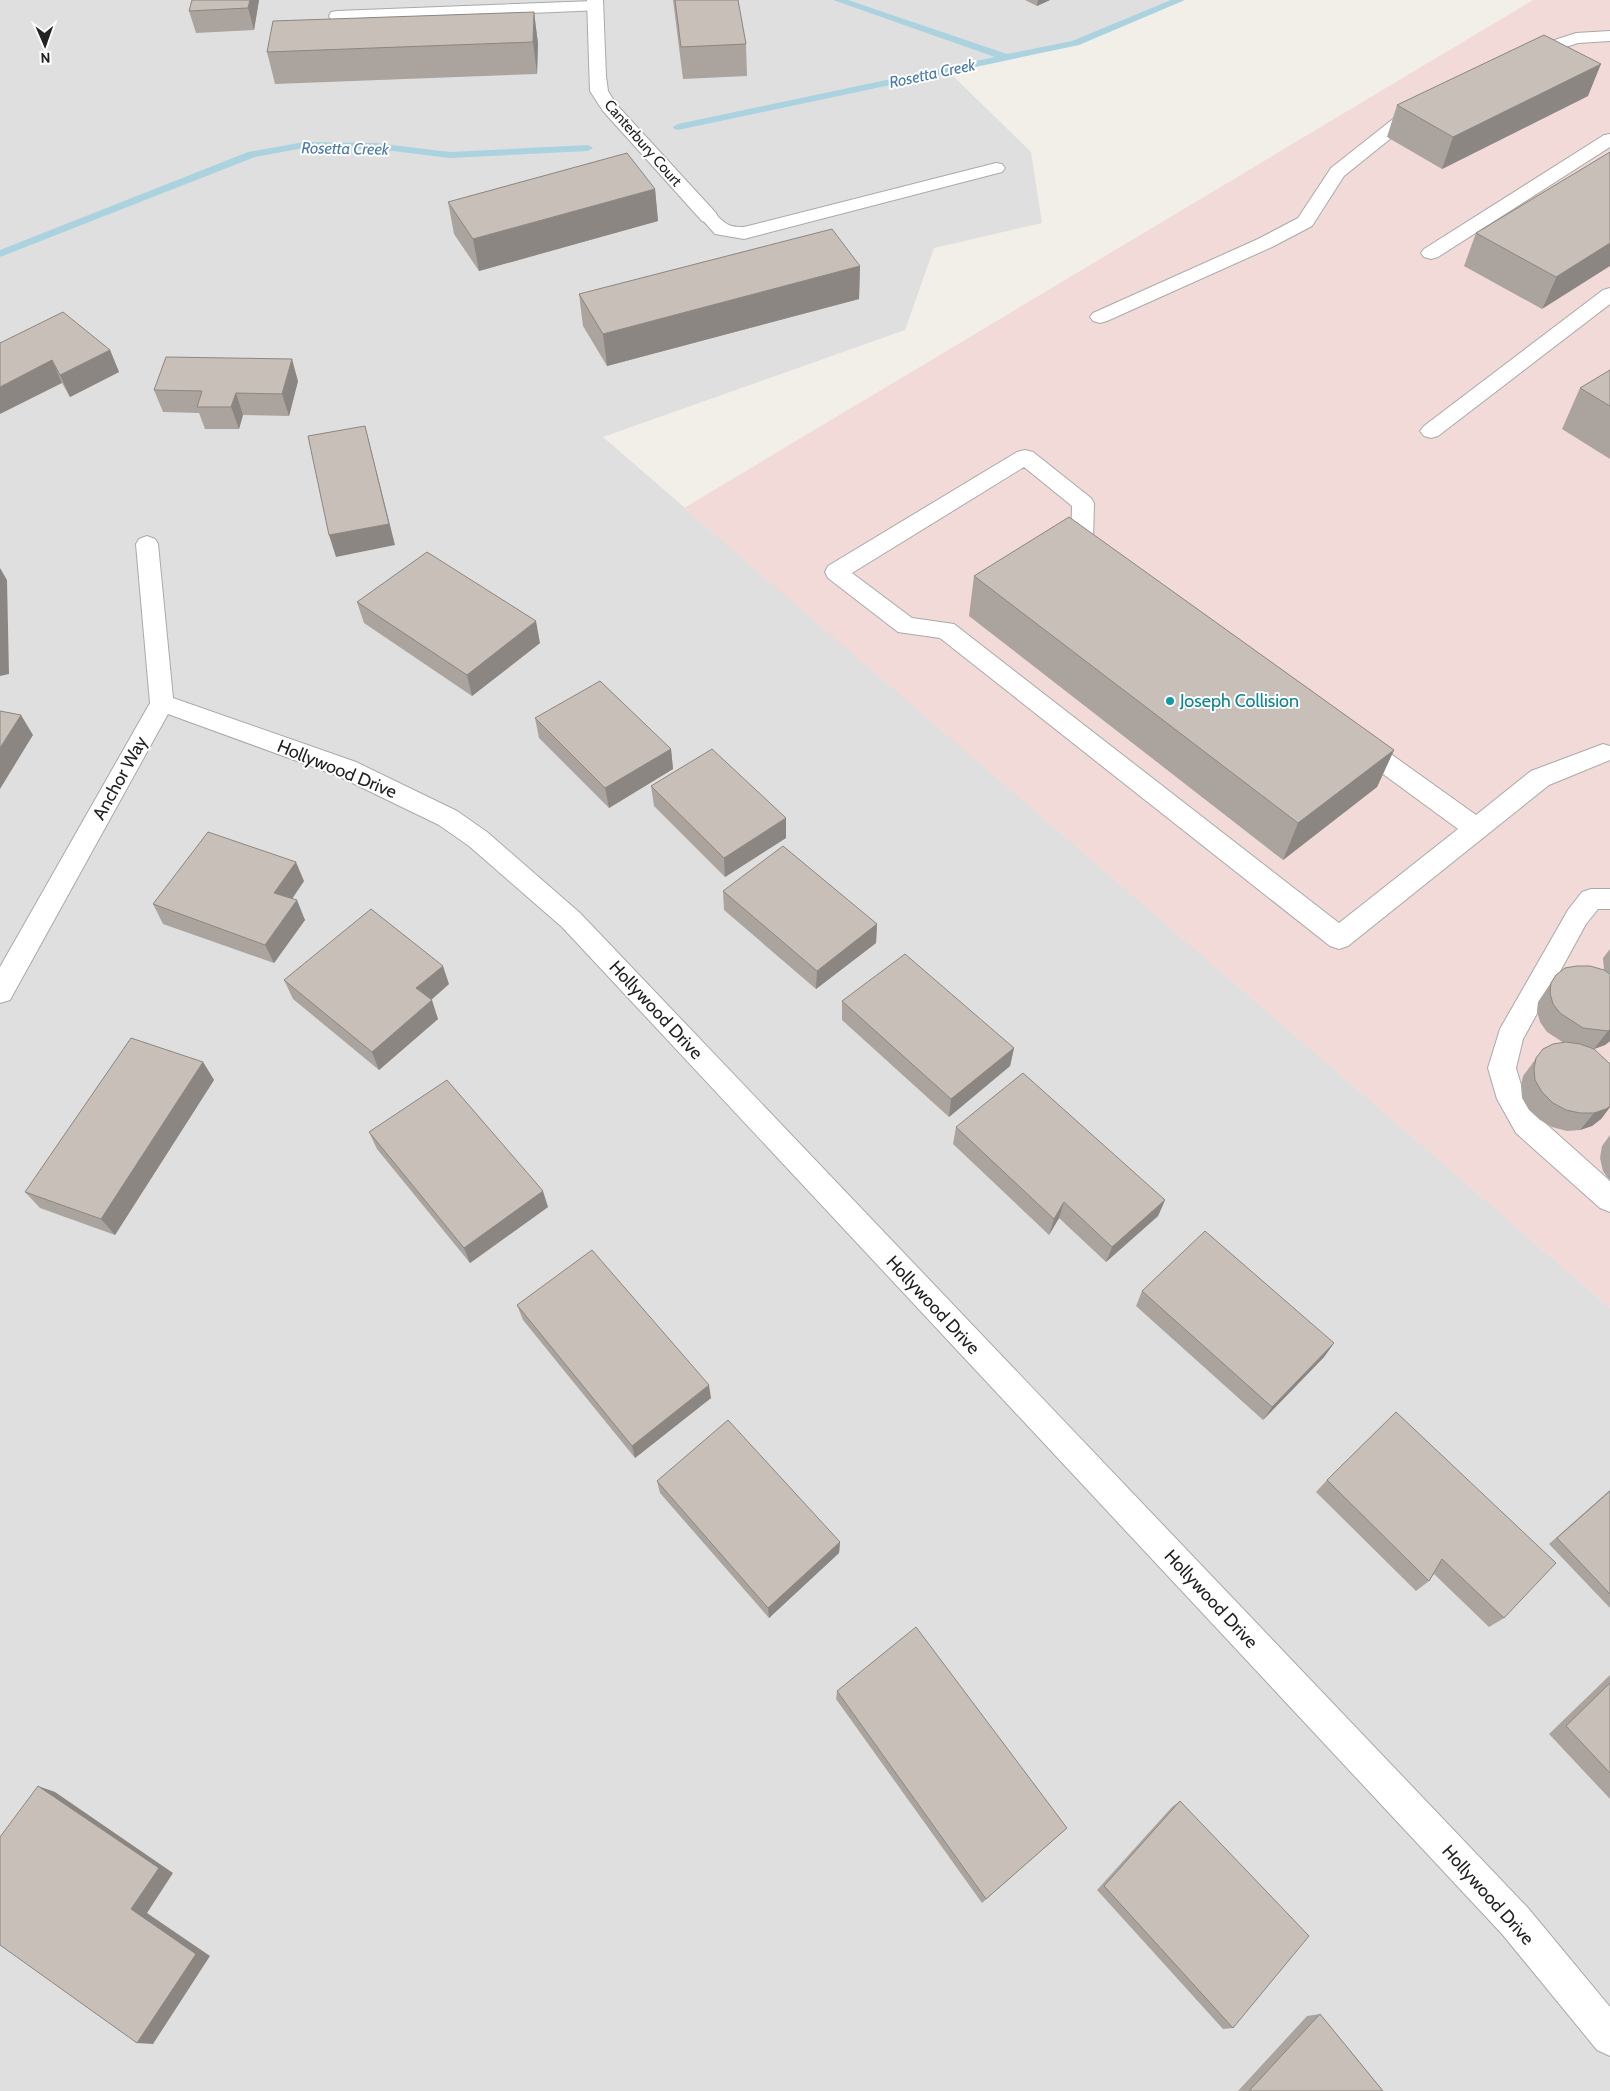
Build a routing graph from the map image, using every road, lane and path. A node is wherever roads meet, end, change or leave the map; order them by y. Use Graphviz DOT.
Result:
graph roads {
  1 [pos="595,3"];
  2 [pos="337,16"];
  3 [pos="1610,36"];
  4 [pos="1514,60"];
  5 [pos="1440,101"];
  6 [pos="1610,139"];
  7 [pos="996,168"];
  8 [pos="1431,253"];
  9 [pos="1610,294"];
  10 [pos="1100,317"];
  11 [pos="1431,431"];
  12 [pos="147,544"];
  13 [pos="1114,567"];
  14 [pos="162,704"];
  15 [pos="1339,730"];
  16 [pos="1608,753"];
  17 [pos="1476,829"];
  18 [pos="1610,899"];
  19 [pos="0,992"];
  20 [pos="1610,1199"];
  21 [pos="1610,2037"];
  1 -- 2 [label="street"];
  1 -- 7 [label="street, Canterbury Court"];
  3 -- 4 [label="street"];
  5 -- 10 [label="street"];
  6 -- 8 [label="street"];
  9 -- 11 [label="street"];
  12 -- 14 [label="street"];
  13 -- 17 [label="street"];
  14 -- 19 [label="street, Anchor Way"];
  14 -- 21 [label="street, Hollywood Drive"];
  15 -- 17 [label="street"];
  16 -- 17 [label="street"];
  18 -- 20 [label="street"];
}
